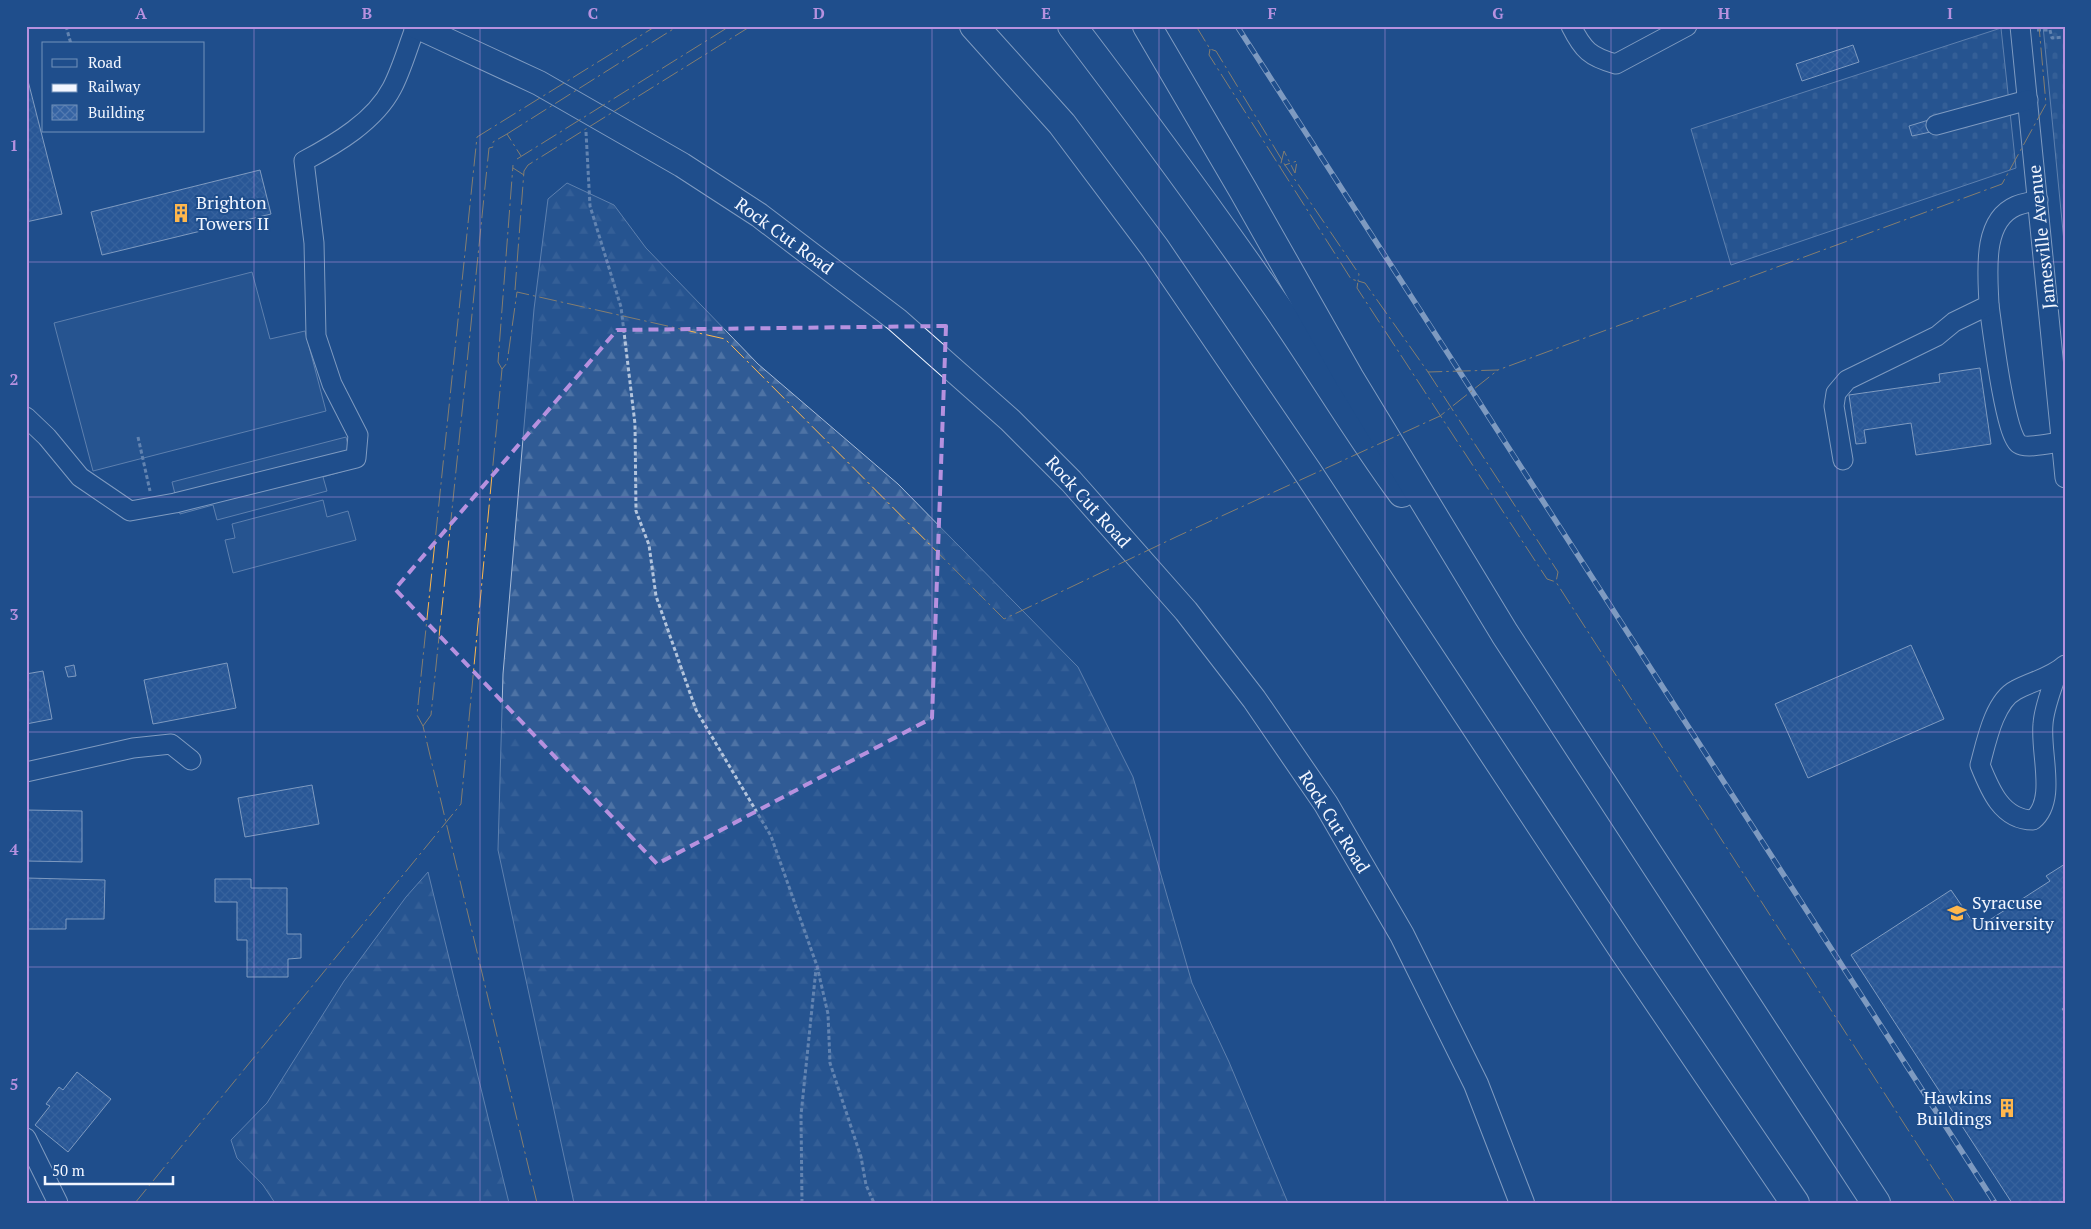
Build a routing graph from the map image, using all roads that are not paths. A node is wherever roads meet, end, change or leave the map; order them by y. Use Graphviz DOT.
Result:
graph roads {
  1 [pos="416,26"];
  2 [pos="974,26"];
  3 [pos="1072,26"];
  4 [pos="1147,26"];
  5 [pos="1571,26"];
  6 [pos="1687,26"];
  7 [pos="2020,26"];
  8 [pos="2028,100"];
  9 [pos="1936,125"];
  10 [pos="2038,200"];
  11 [pos="1989,305"];
  12 [pos="26,417"];
  13 [pos="2061,442"];
  14 [pos="1843,460"];
  15 [pos="2065,478"];
  16 [pos="1505,634"];
  17 [pos="2061,669"];
  18 [pos="191,760"];
  19 [pos="26,772"];
  20 [pos="1624,951"];
  21 [pos="26,1138"];
  22 [pos="58,1203"];
  23 [pos="1522,1203"];
  24 [pos="1773,1203"];
  25 [pos="1795,1203"];
  26 [pos="1876,1203"];
  1 -- 12 [label="street"];
  1 -- 23 [label="main road, Rock Cut Road"];
  2 -- 20 [label="highway"];
  3 -- 16 [label="highway"];
  4 -- 16 [label="highway"];
  5 -- 6 [label="street"];
  7 -- 8 [label="street, Jamesville Avenue"];
  8 -- 9 [label="street"];
  8 -- 10 [label="street, Jamesville Avenue"];
  10 -- 11 [label="street"];
  10 -- 13 [label="street, Jamesville Avenue"];
  11 -- 13 [label="street"];
  11 -- 14 [label="street"];
  13 -- 15 [label="street, Jamesville Avenue"];
  16 -- 26 [label="highway"];
  17 -- 17 [label="street"];
  18 -- 19 [label="street"];
  20 -- 24 [label="highway"];
  20 -- 25 [label="highway"];
  21 -- 22 [label="street"];
}
